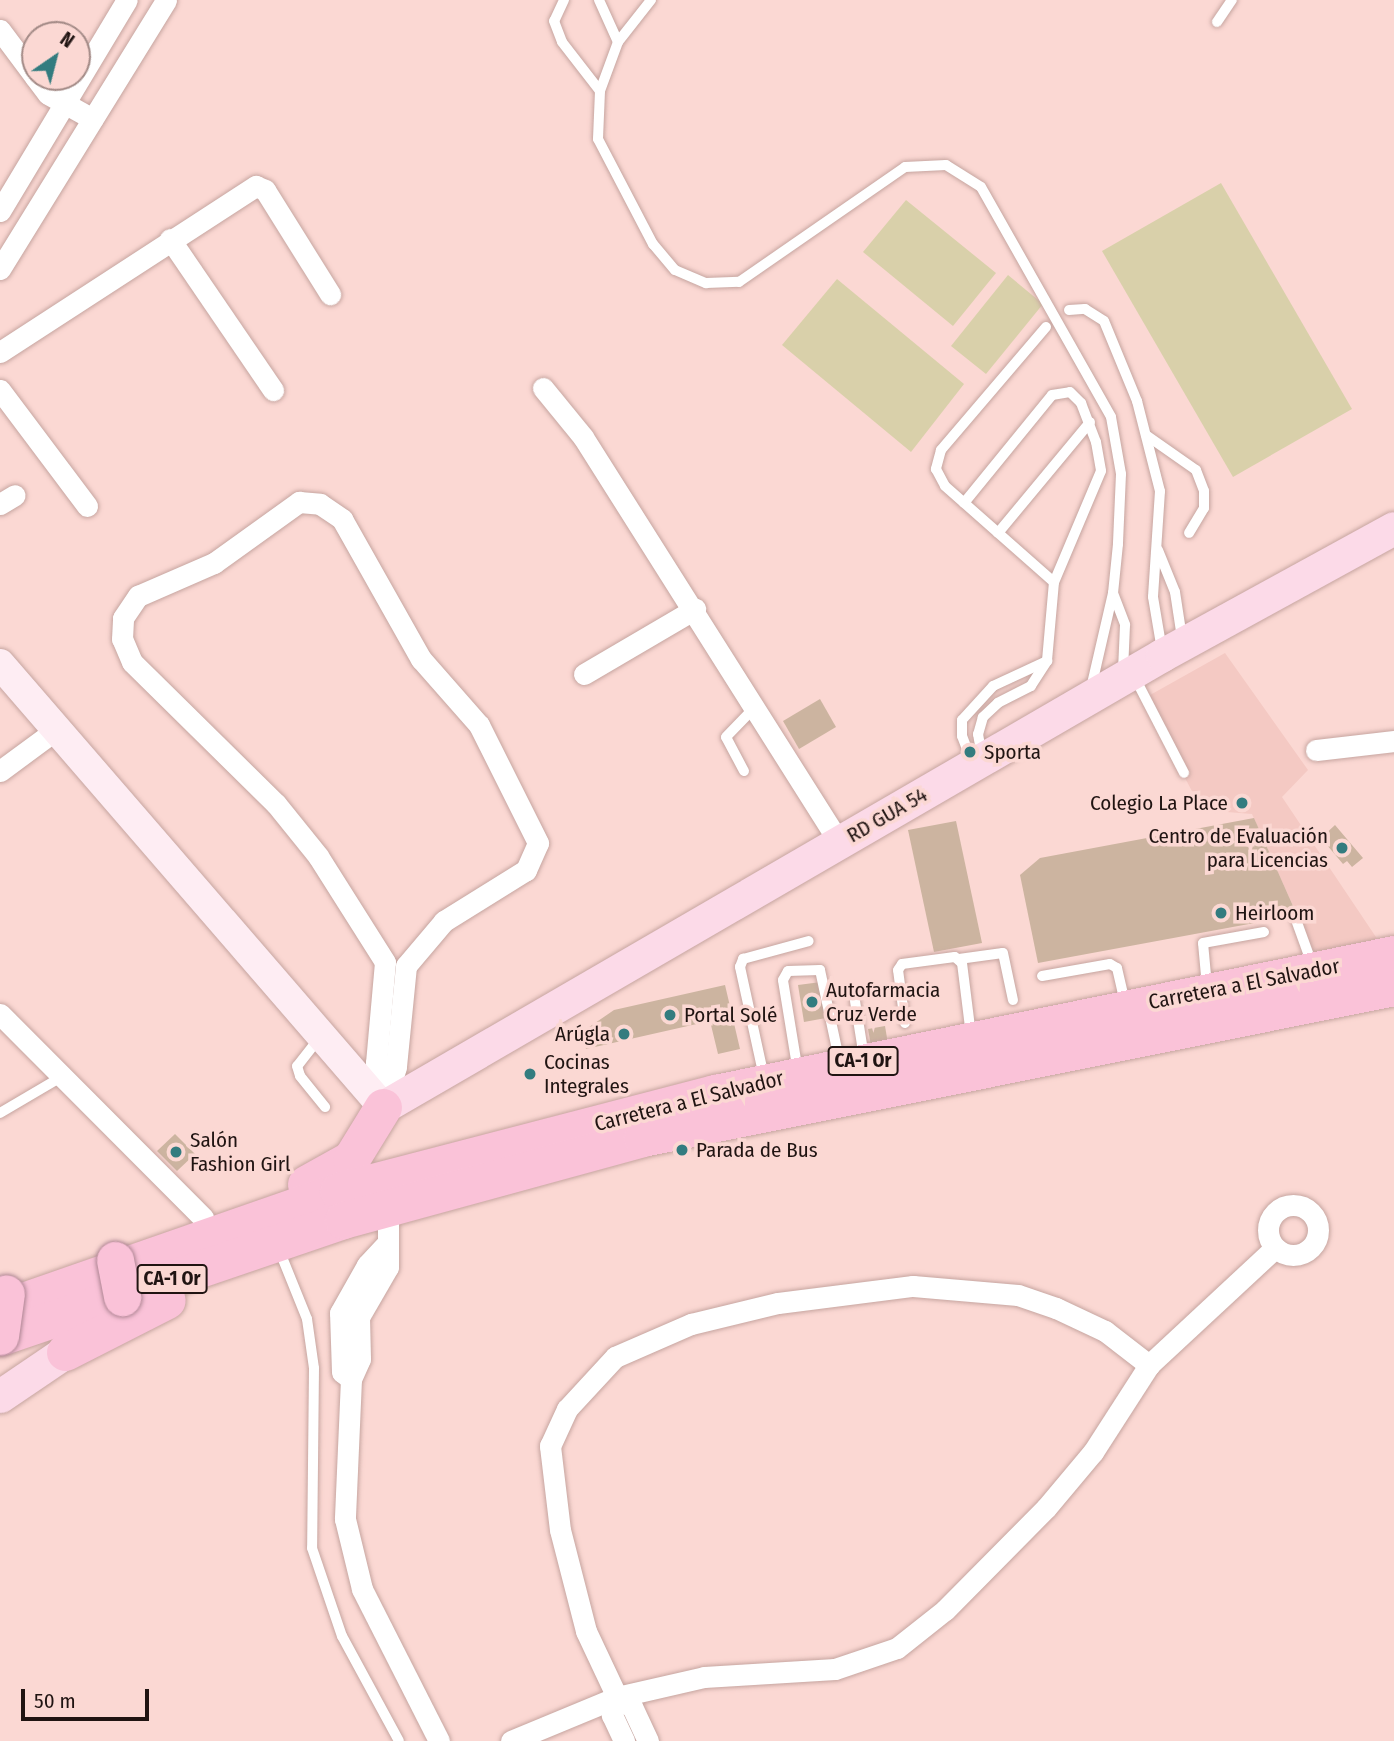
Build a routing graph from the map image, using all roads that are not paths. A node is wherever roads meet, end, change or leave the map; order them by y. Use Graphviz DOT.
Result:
graph roads {
  1 [pos="127,0"];
  2 [pos="166,0"];
  3 [pos="547,0"];
  4 [pos="599,0"];
  5 [pos="651,0"];
  6 [pos="1232,0"];
  7 [pos="562,2"];
  8 [pos="1217,22"];
  9 [pos="0,30"];
  10 [pos="618,43"];
  11 [pos="21,58"];
  12 [pos="46,91"];
  13 [pos="600,91"];
  14 [pos="65,103"];
  15 [pos="93,120"];
  16 [pos="0,211"];
  17 [pos="170,239"];
  18 [pos="0,269"];
  19 [pos="330,294"];
  20 [pos="1069,310"];
  21 [pos="1046,327"];
  22 [pos="0,352"];
  23 [pos="543,388"];
  24 [pos="0,390"];
  25 [pos="273,390"];
  26 [pos="1090,422"];
  27 [pos="1146,435"];
  28 [pos="964,503"];
  29 [pos="87,506"];
  30 [pos="1394,528"];
  31 [pos="998,533"];
  32 [pos="1189,533"];
  33 [pos="1157,547"];
  34 [pos="1054,582"];
  35 [pos="1114,593"];
  36 [pos="695,609"];
  37 [pos="1173,649"];
  38 [pos="1047,661"];
  39 [pos="0,664"];
  40 [pos="584,674"];
  41 [pos="1128,676"];
  42 [pos="1090,697"];
  43 [pos="754,708"];
  44 [pos="57,729"];
  45 [pos="1394,741"];
  46 [pos="1316,750"];
  47 [pos="979,762"];
  48 [pos="0,771"];
  49 [pos="744,771"];
  50 [pos="1184,773"];
  51 [pos="840,843"];
  52 [pos="1295,917"];
  53 [pos="1264,932"];
  54 [pos="809,941"];
  55 [pos="1394,954"];
  56 [pos="959,958"];
  57 [pos="395,964"];
  58 [pos="1314,970"];
  59 [pos="1042,976"];
  60 [pos="1394,987"];
  61 [pos="1208,991"];
  62 [pos="1013,1000"];
  63 [pos="855,1001"];
  64 [pos="1127,1008"];
  65 [pos="0,1014"];
  66 [pos="905,1023"];
  67 [pos="322,1035"];
  68 [pos="971,1039"];
  69 [pos="853,1063"];
  70 [pos="61,1077"];
  71 [pos="781,1078"];
  72 [pos="715,1093"];
  73 [pos="325,1107"];
  74 [pos="383,1107"];
  75 [pos="0,1113"];
  76 [pos="642,1138"];
  77 [pos="399,1157"];
  78 [pos="306,1184"];
  79 [pos="203,1218"];
  80 [pos="386,1235"];
  81 [pos="1275,1248"];
  82 [pos="107,1254"];
  83 [pos="282,1258"];
  84 [pos="4,1293"];
  85 [pos="175,1296"];
  86 [pos="117,1306"];
  87 [pos="0,1337"];
  88 [pos="0,1347"];
  89 [pos="65,1352"];
  90 [pos="1149,1366"];
  91 [pos="0,1396"];
  92 [pos="617,1697"];
  93 [pos="399,1741"];
  94 [pos="439,1741"];
  95 [pos="511,1741"];
  96 [pos="624,1741"];
  97 [pos="648,1741"];
  1 -- 14 [label="street"];
  2 -- 15 [label="street"];
  3 -- 7 [label="lane"];
  4 -- 10 [label="lane"];
  5 -- 10 [label="lane"];
  6 -- 8 [label="lane"];
  7 -- 13 [label="lane"];
  9 -- 11 [label="street"];
  10 -- 13 [label="lane"];
  12 -- 14 [label="street"];
  13 -- 35 [label="lane"];
  14 -- 15 [label="street"];
  14 -- 16 [label="street"];
  15 -- 18 [label="street"];
  17 -- 19 [label="street"];
  17 -- 22 [label="street"];
  17 -- 25 [label="street"];
  20 -- 27 [label="lane"];
  21 -- 28 [label="lane"];
  23 -- 36 [label="street"];
  24 -- 29 [label="street"];
  26 -- 28 [label="lane"];
  26 -- 31 [label="lane"];
  26 -- 34 [label="lane"];
  27 -- 32 [label="lane"];
  27 -- 33 [label="lane"];
  28 -- 31 [label="lane"];
  30 -- 37 [label="main road, RD GUA 54"];
  31 -- 34 [label="lane"];
  33 -- 37 [label="lane"];
  33 -- 37 [label="lane"];
  34 -- 38 [label="lane"];
  35 -- 41 [label="lane"];
  35 -- 42 [label="lane"];
  36 -- 40 [label="street"];
  36 -- 43 [label="street"];
  37 -- 41 [label="main road, RD GUA 54"];
  38 -- 47 [label="lane"];
  38 -- 47 [label="lane"];
  39 -- 44 [label="street"];
  41 -- 42 [label="main road, RD GUA 54"];
  41 -- 50 [label="lane"];
  42 -- 47 [label="main road, RD GUA 54"];
  43 -- 49 [label="lane"];
  43 -- 51 [label="street"];
  44 -- 48 [label="street"];
  44 -- 67 [label="street"];
  45 -- 46 [label="street"];
  47 -- 51 [label="main road, RD GUA 54"];
  51 -- 74 [label="main road, RD GUA 54"];
  52 -- 58 [label="lane"];
  53 -- 61 [label="lane"];
  54 -- 71 [label="lane"];
  55 -- 58 [label="highway, Carretera a El Salvador / CA-1 Or"];
  56 -- 62 [label="lane"];
  56 -- 66 [label="lane"];
  56 -- 68 [label="lane"];
  57 -- 57 [label="street"];
  57 -- 74 [label="street"];
  58 -- 61 [label="highway, Carretera a El Salvador / CA-1 Or"];
  59 -- 64 [label="lane"];
  60 -- 76 [label="highway, Carretera a El Salvador / CA-1 Or"];
  61 -- 64 [label="highway, Carretera a El Salvador / CA-1 Or"];
  63 -- 69 [label="lane"];
  64 -- 68 [label="highway, Carretera a El Salvador / CA-1 Or"];
  65 -- 70 [label="street"];
  67 -- 73 [label="lane"];
  67 -- 74 [label="street"];
  68 -- 69 [label="highway, Carretera a El Salvador / CA-1 Or"];
  69 -- 71 [label="highway, Carretera a El Salvador / CA-1 Or"];
  69 -- 71 [label="lane"];
  70 -- 75 [label="lane"];
  70 -- 79 [label="street"];
  71 -- 72 [label="highway, Carretera a El Salvador / CA-1 Or"];
  72 -- 77 [label="highway"];
  72 -- 84 [label="highway, Carretera a El Salvador / CA-1 Or"];
  74 -- 77 [label="highway"];
  74 -- 78 [label="highway"];
  76 -- 80 [label="highway"];
  76 -- 87 [label="highway, Carretera a El Salvador / CA-1 Or"];
  77 -- 78 [label="highway"];
  78 -- 79 [label="highway"];
  79 -- 82 [label="highway"];
  80 -- 83 [label="highway"];
  80 -- 94 [label="street"];
  81 -- 90 [label="street"];
  82 -- 84 [label="highway"];
  82 -- 86 [label="highway, bridge"];
  83 -- 85 [label="highway"];
  83 -- 93 [label="lane"];
  84 -- 87 [label="highway, bridge"];
  85 -- 86 [label="highway"];
  85 -- 89 [label="highway"];
  86 -- 88 [label="highway"];
  86 -- 89 [label="highway"];
  89 -- 91 [label="main road"];
  90 -- 92 [label="street"];
  90 -- 92 [label="street"];
  92 -- 95 [label="street"];
  92 -- 96 [label="street"];
  92 -- 97 [label="street"];
}
